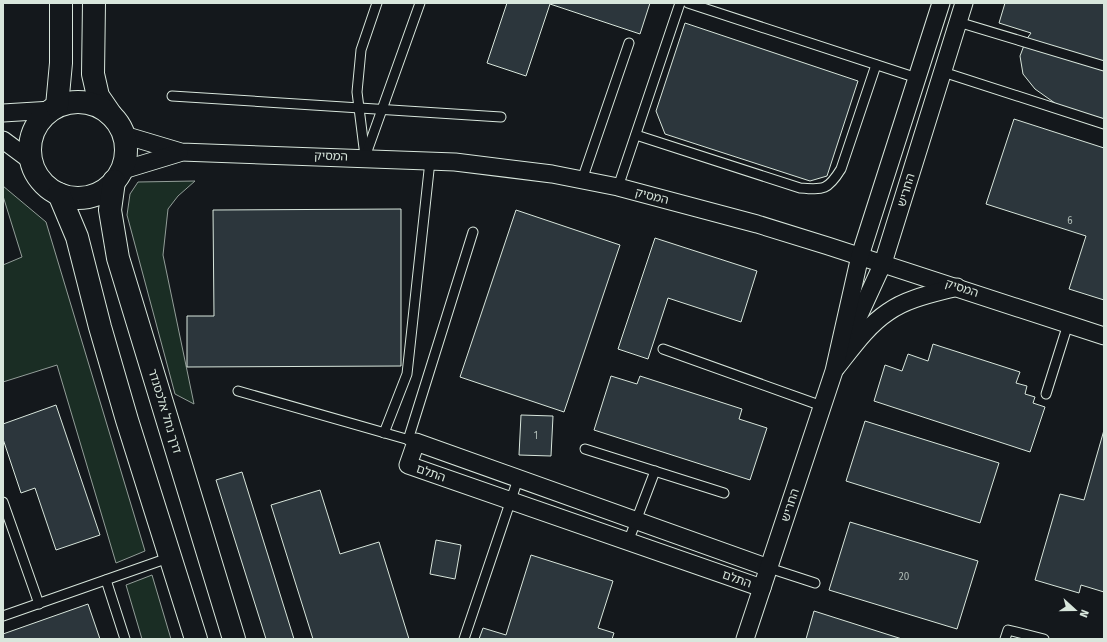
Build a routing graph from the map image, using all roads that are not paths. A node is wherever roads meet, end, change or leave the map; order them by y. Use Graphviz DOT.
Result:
graph roads {
  1 [pos="61,3"];
  2 [pos="94,3"];
  3 [pos="377,3"];
  4 [pos="420,3"];
  5 [pos="680,3"];
  6 [pos="688,3"];
  7 [pos="941,3"];
  8 [pos="964,3"];
  9 [pos="958,22"];
  10 [pos="630,43"];
  11 [pos="876,65"];
  12 [pos="1104,66"];
  13 [pos="943,72"];
  14 [pos="917,78"];
  15 [pos="172,96"];
  16 [pos="55,108"];
  17 [pos="359,108"];
  18 [pos="383,109"];
  19 [pos="3,113"];
  20 [pos="111,115"];
  21 [pos="501,117"];
  22 [pos="1104,124"];
  23 [pos="124,135"];
  24 [pos="636,135"];
  25 [pos="3,140"];
  26 [pos="181,152"];
  27 [pos="365,158"];
  28 [pos="30,160"];
  29 [pos="430,161"];
  30 [pos="117,176"];
  31 [pos="582,180"];
  32 [pos="618,187"];
  33 [pos="60,194"];
  34 [pos="473,232"];
  35 [pos="860,256"];
  36 [pos="883,263"];
  37 [pos="957,287"];
  38 [pos="1068,324"];
  39 [pos="1104,336"];
  40 [pos="663,349"];
  41 [pos="834,371"];
  42 [pos="238,391"];
  43 [pos="1046,394"];
  44 [pos="822,406"];
  45 [pos="384,433"];
  46 [pos="412,441"];
  47 [pos="585,449"];
  48 [pos="655,471"];
  49 [pos="518,479"];
  50 [pos="724,493"];
  51 [pos="511,501"];
  52 [pos="3,502"];
  53 [pos="636,521"];
  54 [pos="628,542"];
  55 [pos="171,557"];
  56 [pos="769,568"];
  57 [pos="106,580"];
  58 [pos="815,583"];
  59 [pos="762,588"];
  60 [pos="39,604"];
  61 [pos="3,616"];
  62 [pos="125,639"];
  63 [pos="196,639"];
  64 [pos="234,639"];
  65 [pos="464,639"];
  66 [pos="745,639"];
  67 [pos="1005,639"];
  68 [pos="1044,639"];
  1 -- 16 [label="street"];
  2 -- 20 [label="street"];
  3 -- 17 [label="lane"];
  4 -- 18 [label="lane"];
  5 -- 24 [label="lane"];
  6 -- 11 [label="lane"];
  7 -- 14 [label="street, החריש"];
  8 -- 9 [label="street, החריש"];
  9 -- 12 [label="lane"];
  9 -- 13 [label="street, החריש"];
  10 -- 31 [label="lane"];
  11 -- 14 [label="lane"];
  11 -- 24 [label="lane"];
  13 -- 22 [label="lane"];
  13 -- 36 [label="street, החריש"];
  14 -- 35 [label="street, החריש"];
  15 -- 17 [label="lane"];
  16 -- 19 [label="street"];
  16 -- 20 [label="street"];
  16 -- 28 [label="street"];
  17 -- 18 [label="lane"];
  17 -- 27 [label="lane"];
  18 -- 21 [label="lane"];
  18 -- 27 [label="lane"];
  20 -- 23 [label="street"];
  23 -- 26 [label="street, המסיק"];
  23 -- 30 [label="street"];
  24 -- 32 [label="lane"];
  25 -- 28 [label="street"];
  26 -- 27 [label="street, המסיק"];
  26 -- 30 [label="street, המסיק"];
  27 -- 29 [label="street, המסיק"];
  28 -- 33 [label="street"];
  29 -- 31 [label="street, המסיק"];
  29 -- 45 [label="lane"];
  30 -- 33 [label="street"];
  30 -- 64 [label="street, דרך נחל אלכסנדר"];
  31 -- 32 [label="street, המסיק"];
  32 -- 35 [label="street, המסיק"];
  33 -- 55 [label="street"];
  34 -- 46 [label="lane"];
  35 -- 36 [label="street, המסיק"];
  35 -- 41 [label="street, החריש"];
  36 -- 37 [label="street, המסיק"];
  36 -- 41 [label="street, החריש"];
  37 -- 38 [label="street, המסיק"];
  37 -- 41 [label="street"];
  38 -- 39 [label="street, המסיק"];
  38 -- 43 [label="lane"];
  40 -- 44 [label="lane"];
  41 -- 44 [label="street, החריש"];
  42 -- 45 [label="lane"];
  44 -- 56 [label="street, החריש"];
  45 -- 46 [label="lane"];
  46 -- 49 [label="street, התלם"];
  46 -- 51 [label="street, התלם"];
  47 -- 48 [label="lane"];
  48 -- 50 [label="lane"];
  48 -- 53 [label="lane"];
  49 -- 51 [label="lane"];
  49 -- 53 [label="street, התלם"];
  51 -- 54 [label="street, התלם"];
  51 -- 65 [label="lane"];
  52 -- 60 [label="lane"];
  53 -- 54 [label="lane"];
  53 -- 56 [label="street, התלם"];
  54 -- 59 [label="street, התלם"];
  55 -- 57 [label="lane"];
  55 -- 63 [label="street"];
  56 -- 58 [label="lane"];
  56 -- 59 [label="street, החריש"];
  57 -- 60 [label="lane"];
  57 -- 62 [label="lane"];
  59 -- 66 [label="street, החריש"];
  60 -- 61 [label="lane"];
  67 -- 68 [label="lane"];
}
